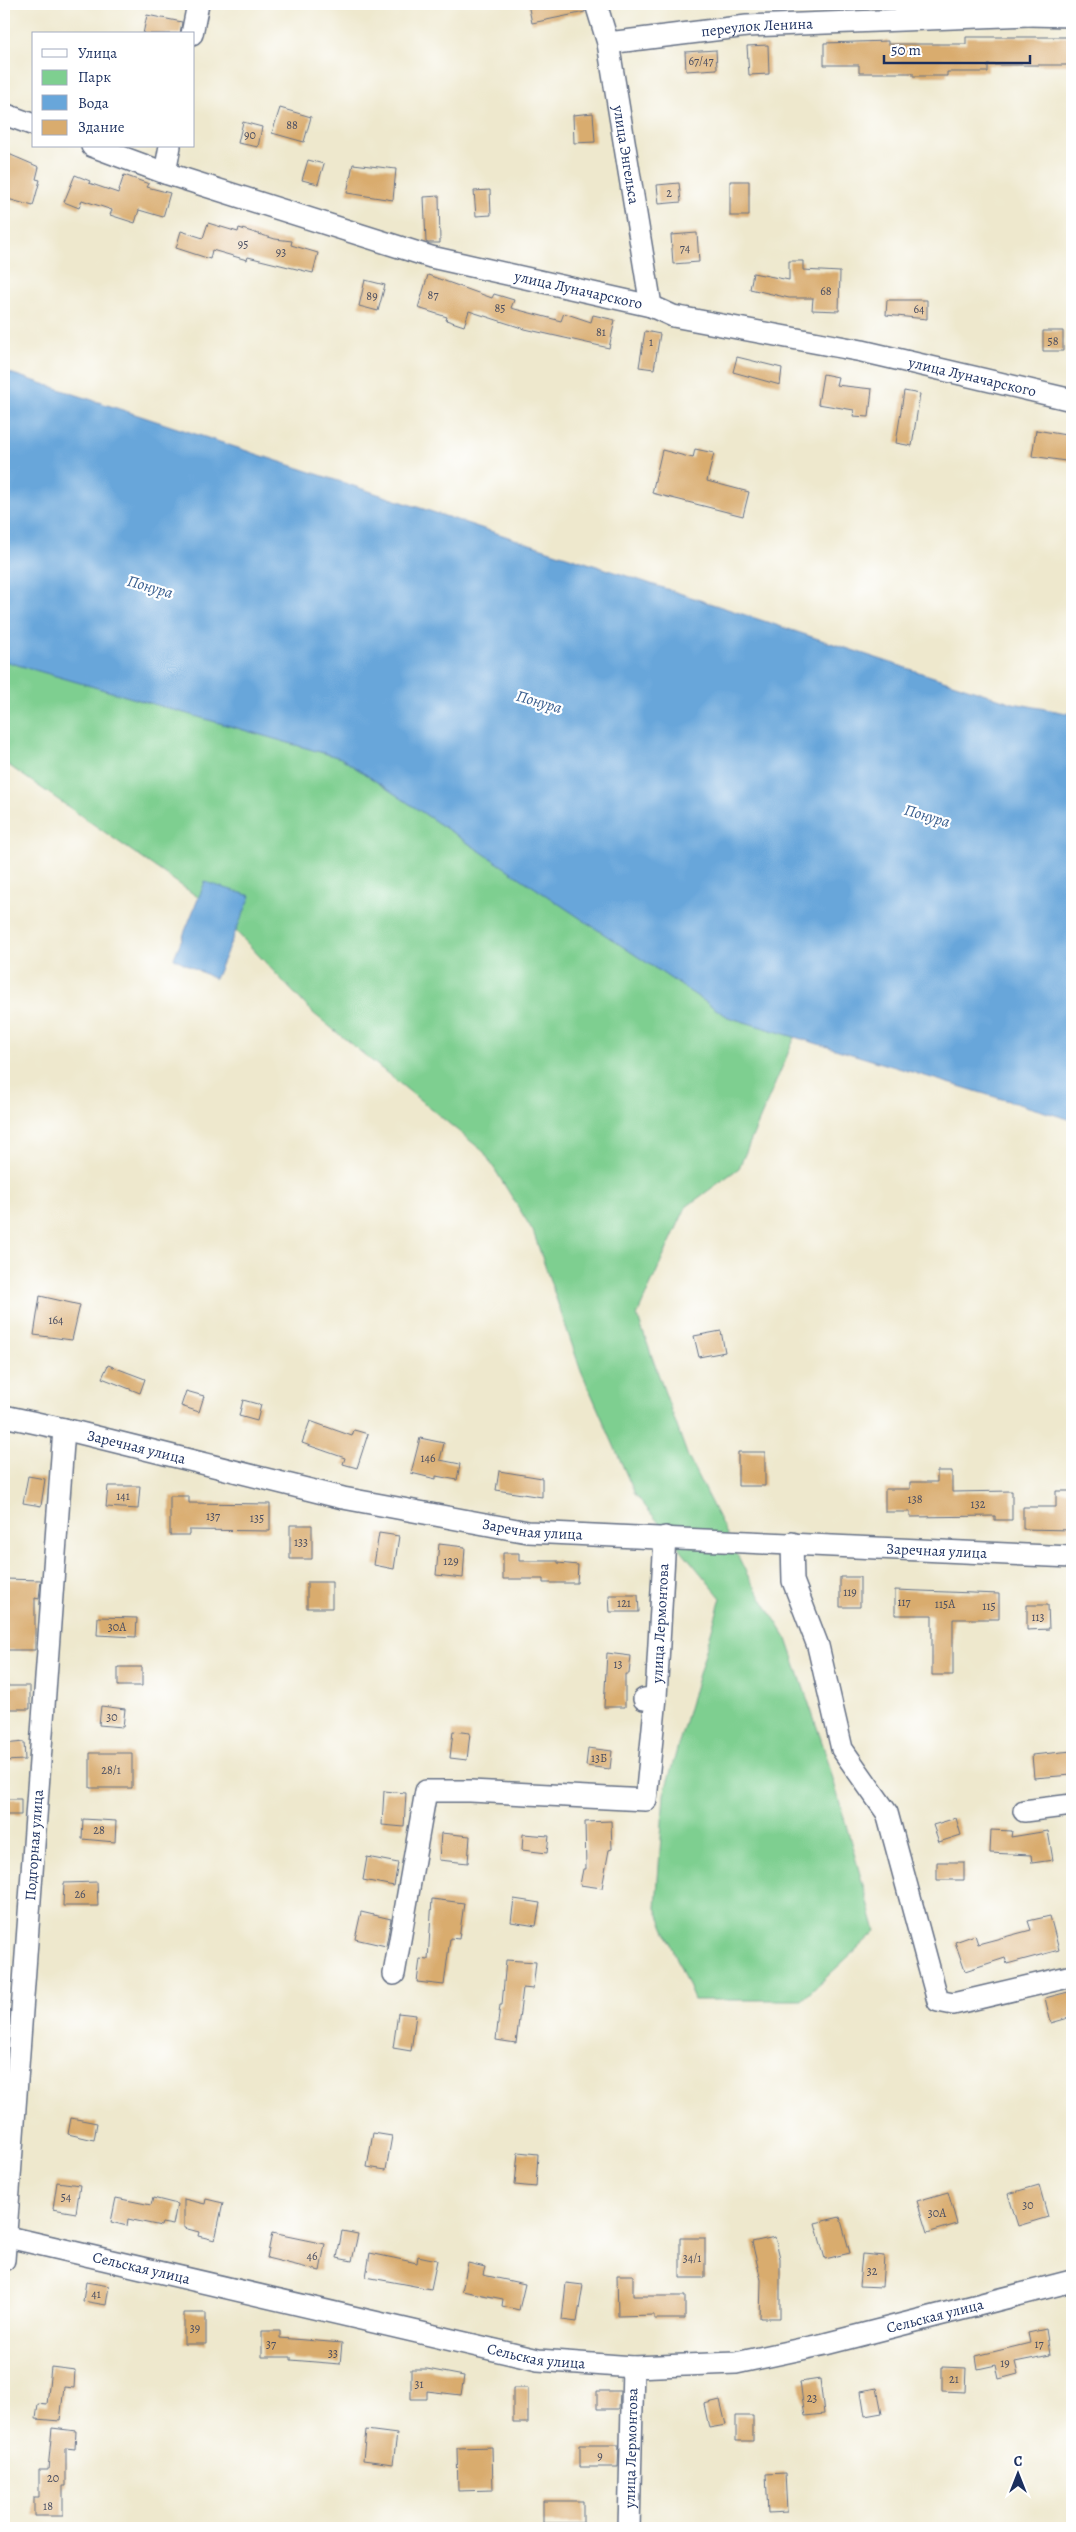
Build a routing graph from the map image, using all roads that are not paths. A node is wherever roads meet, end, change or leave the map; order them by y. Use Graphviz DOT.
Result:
graph roads {
  1 [pos="198,4"];
  2 [pos="596,4"];
  3 [pos="1026,9"];
  4 [pos="1072,16"];
  5 [pos="192,32"];
  6 [pos="608,43"];
  7 [pos="4,114"];
  8 [pos="32,124"];
  9 [pos="97,148"];
  10 [pos="170,148"];
  11 [pos="165,173"];
  12 [pos="650,306"];
  13 [pos="1072,400"];
  14 [pos="4,1416"];
  15 [pos="64,1429"];
  16 [pos="665,1537"];
  17 [pos="792,1543"];
  18 [pos="1072,1558"];
  19 [pos="1072,1805"];
  20 [pos="1024,1811"];
  21 [pos="394,1974"];
  22 [pos="1068,1977"];
  23 [pos="5,2236"];
  24 [pos="4,2260"];
  25 [pos="1072,2281"];
  26 [pos="633,2367"];
  27 [pos="629,2528"];
  1 -- 5 [label="street"];
  2 -- 6 [label="street, улица Энгельса"];
  3 -- 4 [label="street, переулок Ленина"];
  3 -- 6 [label="street, переулок Ленина"];
  6 -- 12 [label="street, улица Энгельса"];
  7 -- 8 [label="street"];
  9 -- 11 [label="street, улица Луначарского"];
  10 -- 11 [label="street"];
  11 -- 12 [label="street, улица Луначарского"];
  12 -- 13 [label="street, улица Луначарского"];
  14 -- 15 [label="street, Заречная улица"];
  15 -- 16 [label="street, Заречная улица"];
  15 -- 23 [label="street, Подгорная улица"];
  16 -- 17 [label="street, Заречная улица"];
  16 -- 21 [label="street, улица Лермонтова"];
  17 -- 18 [label="street, Заречная улица"];
  17 -- 22 [label="street"];
  19 -- 20 [label="street"];
  23 -- 24 [label="street, Подгорная улица"];
  23 -- 26 [label="street, Сельская улица"];
  25 -- 26 [label="street, Сельская улица"];
  26 -- 27 [label="street, улица Лермонтова"];
}
